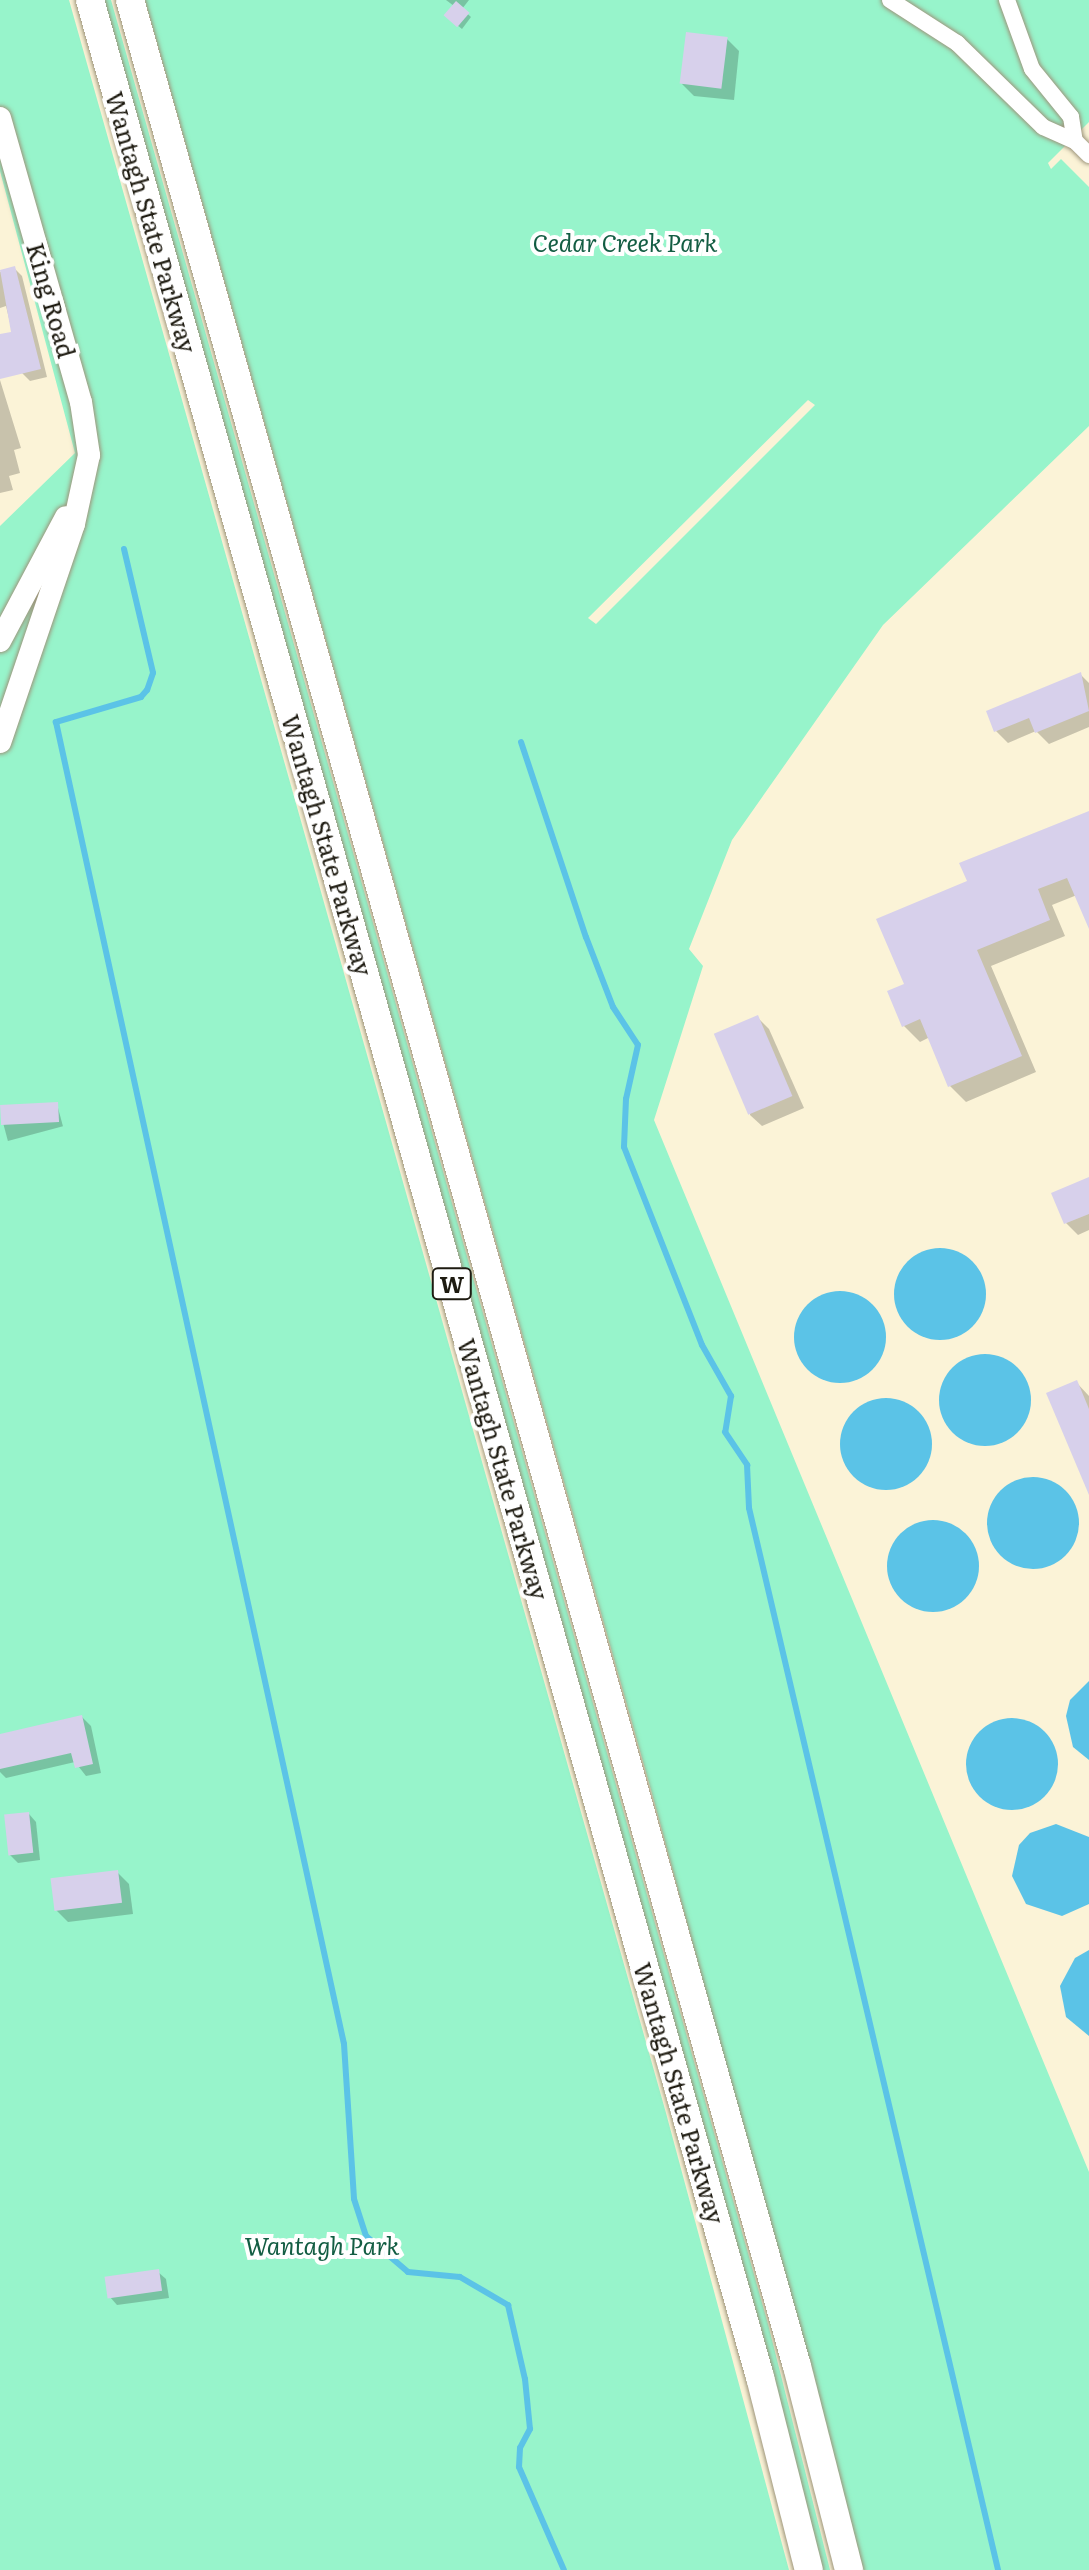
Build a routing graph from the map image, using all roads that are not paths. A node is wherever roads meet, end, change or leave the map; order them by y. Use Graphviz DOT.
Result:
graph roads {
  1 [pos="90,0"];
  2 [pos="130,0"];
  3 [pos="890,0"];
  4 [pos="1007,0"];
  5 [pos="0,118"];
  6 [pos="1075,141"];
  7 [pos="1089,155"];
  8 [pos="84,485"];
  9 [pos="0,641"];
  10 [pos="0,742"];
  11 [pos="809,2570"];
  12 [pos="849,2570"];
  1 -- 11 [label="highway, Wantagh State Parkway / W"];
  2 -- 12 [label="highway, Wantagh State Parkway / W"];
  3 -- 6 [label="street"];
  4 -- 6 [label="street"];
  5 -- 8 [label="street, King Road"];
  6 -- 7 [label="street"];
  8 -- 9 [label="street, King Road"];
  8 -- 10 [label="street, King Road"];
}
